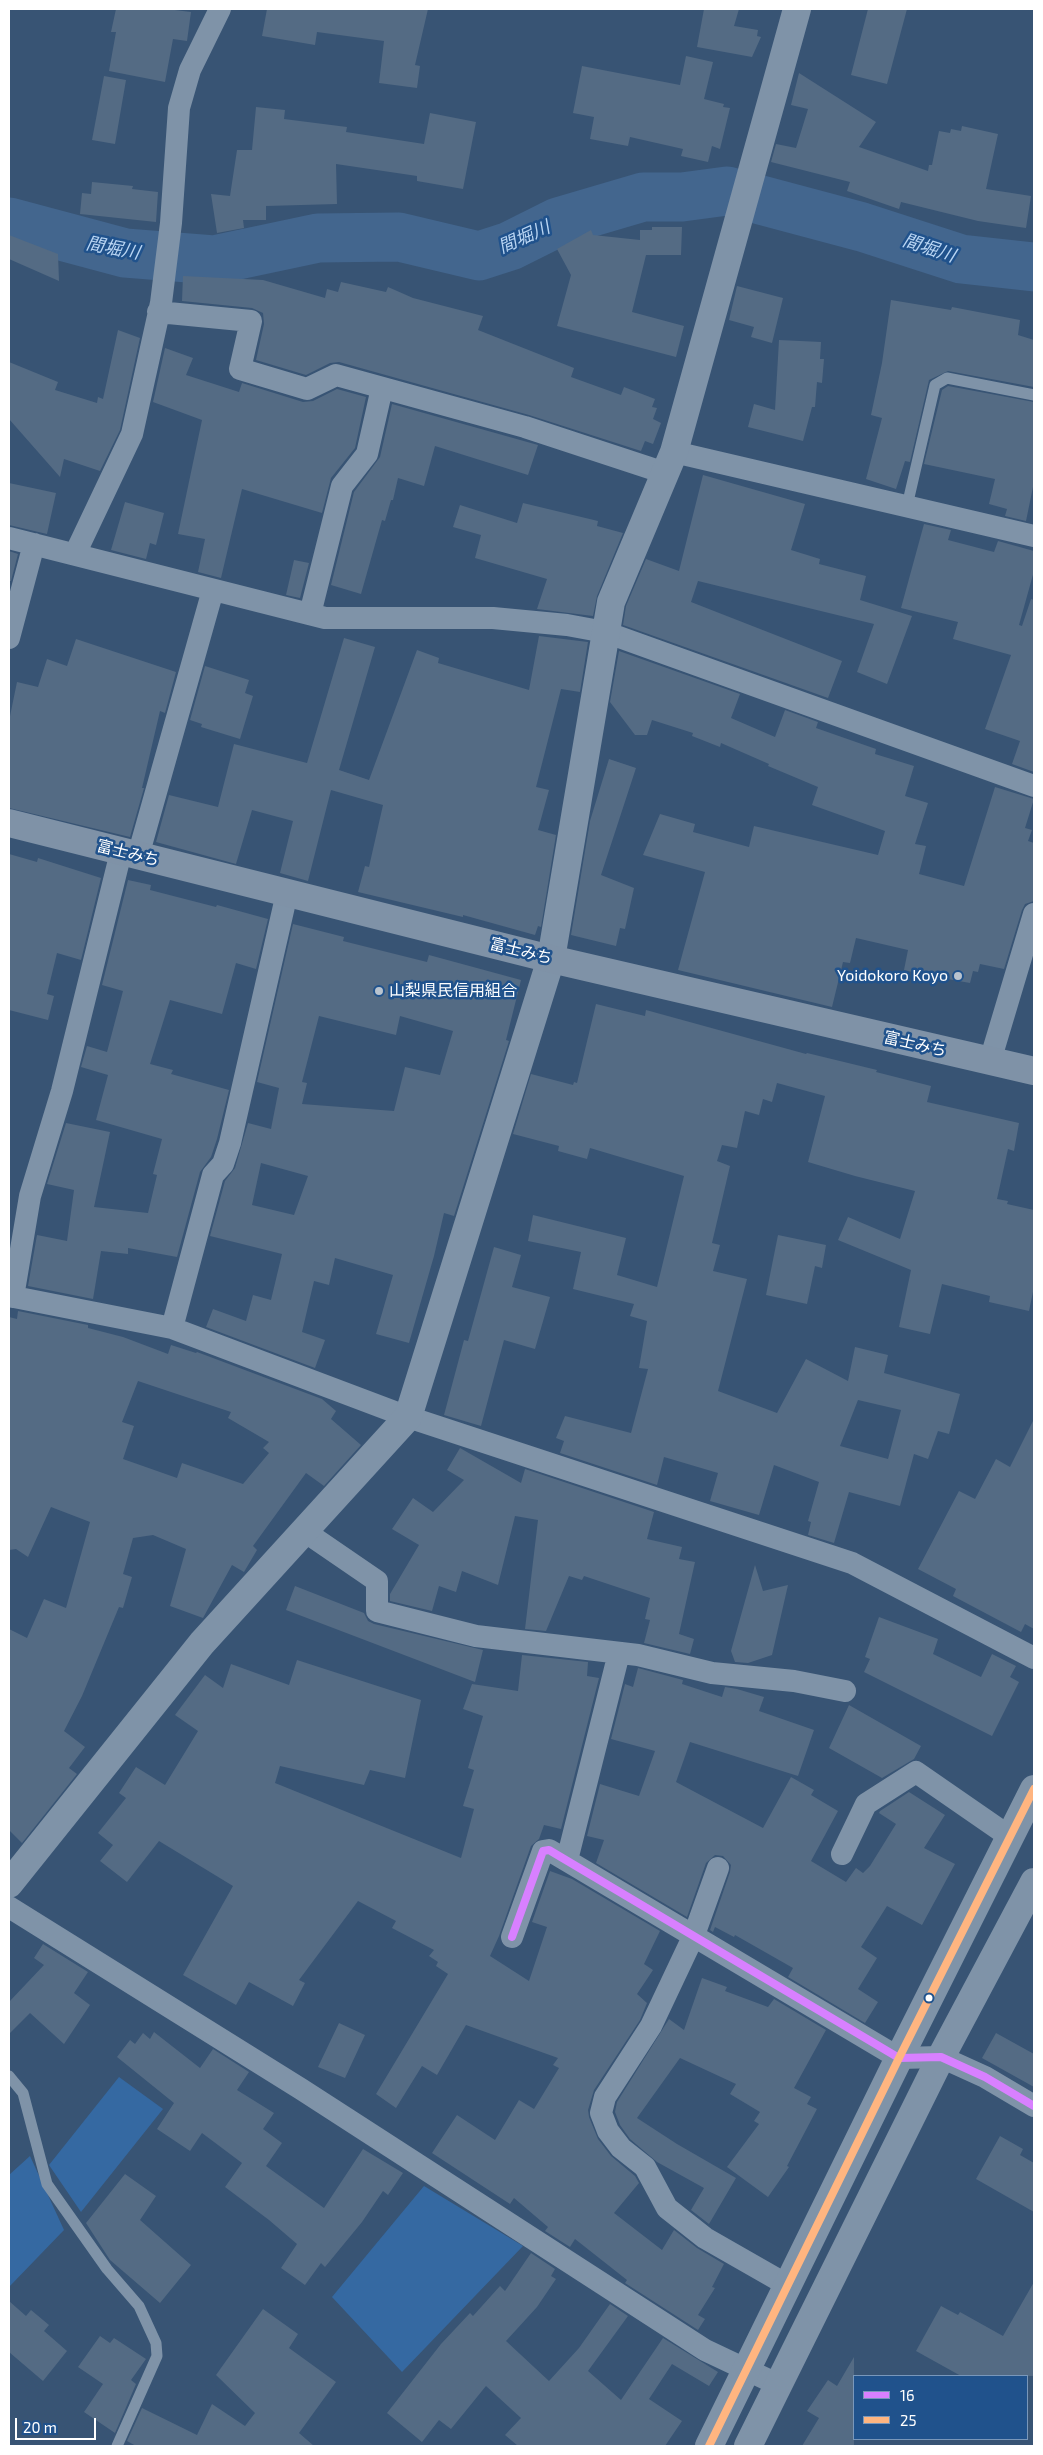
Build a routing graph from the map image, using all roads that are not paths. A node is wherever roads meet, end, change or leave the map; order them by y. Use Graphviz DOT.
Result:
graph roads {
  1 [pos="220,9"];
  2 [pos="798,9"];
  3 [pos="159,308"];
  4 [pos="382,388"];
  5 [pos="1034,396"];
  6 [pos="670,463"];
  7 [pos="907,506"];
  8 [pos="1034,536"];
  9 [pos="9,538"];
  10 [pos="34,544"];
  11 [pos="75,554"];
  12 [pos="213,590"];
  13 [pos="310,614"];
  14 [pos="605,632"];
  15 [pos="9,638"];
  16 [pos="1034,786"];
  17 [pos="9,823"];
  18 [pos="130,854"];
  19 [pos="287,893"];
  20 [pos="1034,914"];
  21 [pos="551,959"];
  22 [pos="990,1061"];
  23 [pos="1034,1071"];
  24 [pos="11,1297"];
  25 [pos="172,1328"];
  26 [pos="408,1417"];
  27 [pos="304,1531"];
  28 [pos="620,1653"];
  29 [pos="1034,1658"];
  30 [pos="845,1691"];
  31 [pos="1034,1789"];
  32 [pos="1010,1837"];
  33 [pos="842,1854"];
  34 [pos="567,1860"];
  35 [pos="718,1868"];
  36 [pos="1034,1882"];
  37 [pos="9,1884"];
  38 [pos="9,1907"];
  39 [pos="512,1936"];
  40 [pos="694,1936"];
  41 [pos="941,2057"];
  42 [pos="899,2058"];
  43 [pos="9,2076"];
  44 [pos="1034,2106"];
  45 [pos="789,2286"];
  46 [pos="747,2370"];
  47 [pos="779,2385"];
  48 [pos="754,2444"];
  49 [pos="117,2446"];
  50 [pos="709,2446"];
  1 -- 3 [label="street"];
  2 -- 6 [label="street"];
  3 -- 4 [label="street"];
  3 -- 11 [label="street"];
  4 -- 6 [label="street"];
  4 -- 13 [label="street"];
  5 -- 7 [label="lane"];
  6 -- 7 [label="street"];
  6 -- 14 [label="street"];
  7 -- 8 [label="street"];
  9 -- 10 [label="street"];
  10 -- 11 [label="street"];
  10 -- 15 [label="street"];
  11 -- 12 [label="street"];
  12 -- 13 [label="street"];
  12 -- 18 [label="street"];
  13 -- 14 [label="street"];
  14 -- 16 [label="street"];
  14 -- 21 [label="street"];
  17 -- 18 [label="highway, 富士みち"];
  18 -- 19 [label="highway, 富士みち"];
  18 -- 24 [label="street"];
  19 -- 21 [label="highway, 富士みち"];
  19 -- 25 [label="street"];
  20 -- 22 [label="street"];
  21 -- 22 [label="highway, 富士みち"];
  21 -- 26 [label="street"];
  22 -- 23 [label="highway, 富士みち"];
  24 -- 25 [label="street"];
  25 -- 26 [label="street"];
  26 -- 27 [label="street"];
  26 -- 29 [label="street"];
  27 -- 28 [label="street"];
  27 -- 37 [label="street"];
  28 -- 30 [label="street"];
  28 -- 34 [label="street"];
  31 -- 32 [label="street"];
  32 -- 33 [label="street"];
  32 -- 42 [label="street"];
  34 -- 39 [label="street"];
  34 -- 40 [label="street"];
  35 -- 40 [label="street"];
  36 -- 41 [label="street"];
  38 -- 46 [label="street"];
  40 -- 42 [label="street"];
  40 -- 45 [label="street"];
  41 -- 42 [label="street"];
  41 -- 44 [label="street"];
  41 -- 47 [label="street"];
  42 -- 45 [label="street"];
  43 -- 49 [label="lane"];
  45 -- 46 [label="street"];
  46 -- 47 [label="street"];
  46 -- 50 [label="street"];
  47 -- 48 [label="street"];
}
